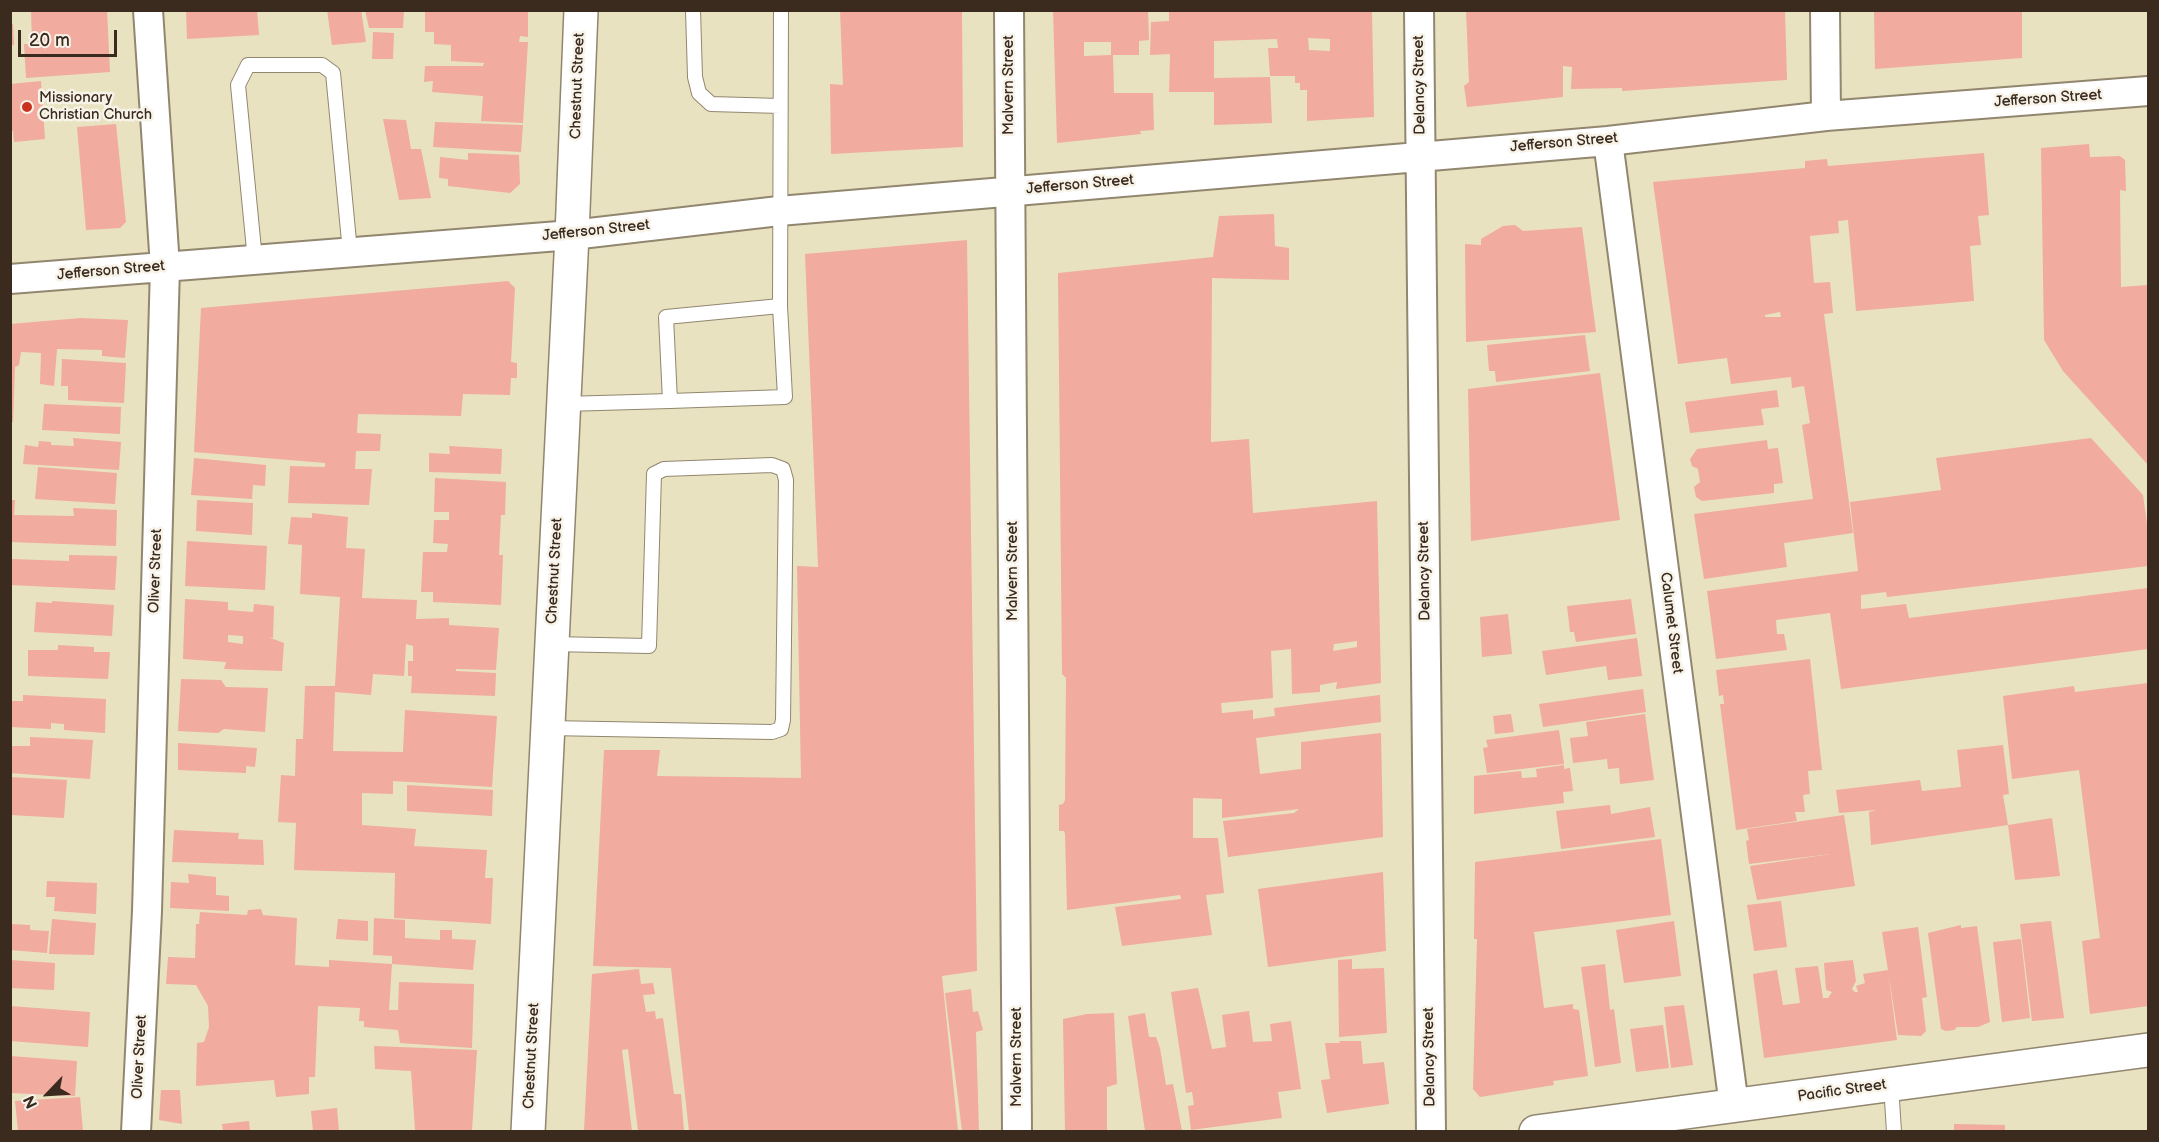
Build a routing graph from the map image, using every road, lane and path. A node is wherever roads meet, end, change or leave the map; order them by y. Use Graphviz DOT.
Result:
graph roads {
  1 [pos="148,10"];
  2 [pos="580,10"];
  3 [pos="693,10"];
  4 [pos="781,10"];
  5 [pos="1009,10"];
  6 [pos="1419,10"];
  7 [pos="1825,10"];
  8 [pos="2148,91"];
  9 [pos="780,106"];
  10 [pos="1826,116"];
  11 [pos="1608,141"];
  12 [pos="1421,154"];
  13 [pos="1010,191"];
  14 [pos="779,211"];
  15 [pos="572,235"];
  16 [pos="350,252"];
  17 [pos="255,260"];
  18 [pos="165,267"];
  19 [pos="10,279"];
  20 [pos="780,306"];
  21 [pos="670,400"];
  22 [pos="564,404"];
  23 [pos="551,644"];
  24 [pos="547,728"];
  25 [pos="2148,1050"];
  26 [pos="1891,1084"];
  27 [pos="1734,1106"];
  28 [pos="1555,1130"];
  29 [pos="136,1131"];
  30 [pos="528,1131"];
  31 [pos="1017,1131"];
  32 [pos="1431,1131"];
  33 [pos="1894,1131"];
  1 -- 18 [label="street, Oliver Street"];
  2 -- 15 [label="street, Chestnut Street"];
  3 -- 9 [label="lane"];
  4 -- 9 [label="lane"];
  5 -- 13 [label="street, Malvern Street"];
  6 -- 12 [label="street, Delancy Street"];
  7 -- 10 [label="street"];
  8 -- 10 [label="street, Jefferson Street"];
  9 -- 14 [label="lane"];
  10 -- 11 [label="street, Jefferson Street"];
  11 -- 12 [label="street, Jefferson Street"];
  11 -- 27 [label="street, Calumet Street"];
  12 -- 13 [label="street, Jefferson Street"];
  12 -- 32 [label="street, Delancy Street"];
  13 -- 14 [label="street, Jefferson Street"];
  13 -- 31 [label="street, Malvern Street"];
  14 -- 15 [label="street, Jefferson Street"];
  14 -- 20 [label="lane"];
  15 -- 16 [label="street, Jefferson Street"];
  15 -- 22 [label="street, Chestnut Street"];
  16 -- 17 [label="street, Jefferson Street"];
  16 -- 17 [label="lane"];
  17 -- 18 [label="street, Jefferson Street"];
  18 -- 19 [label="street, Jefferson Street"];
  18 -- 29 [label="street, Oliver Street"];
  20 -- 21 [label="lane"];
  20 -- 21 [label="lane"];
  21 -- 22 [label="lane"];
  22 -- 23 [label="street, Chestnut Street"];
  23 -- 24 [label="street, Chestnut Street"];
  23 -- 24 [label="lane"];
  24 -- 30 [label="street, Chestnut Street"];
  25 -- 26 [label="street, Pacific Street"];
  26 -- 27 [label="street, Pacific Street"];
  26 -- 33 [label="lane"];
  27 -- 28 [label="street, Pacific Street"];
}
